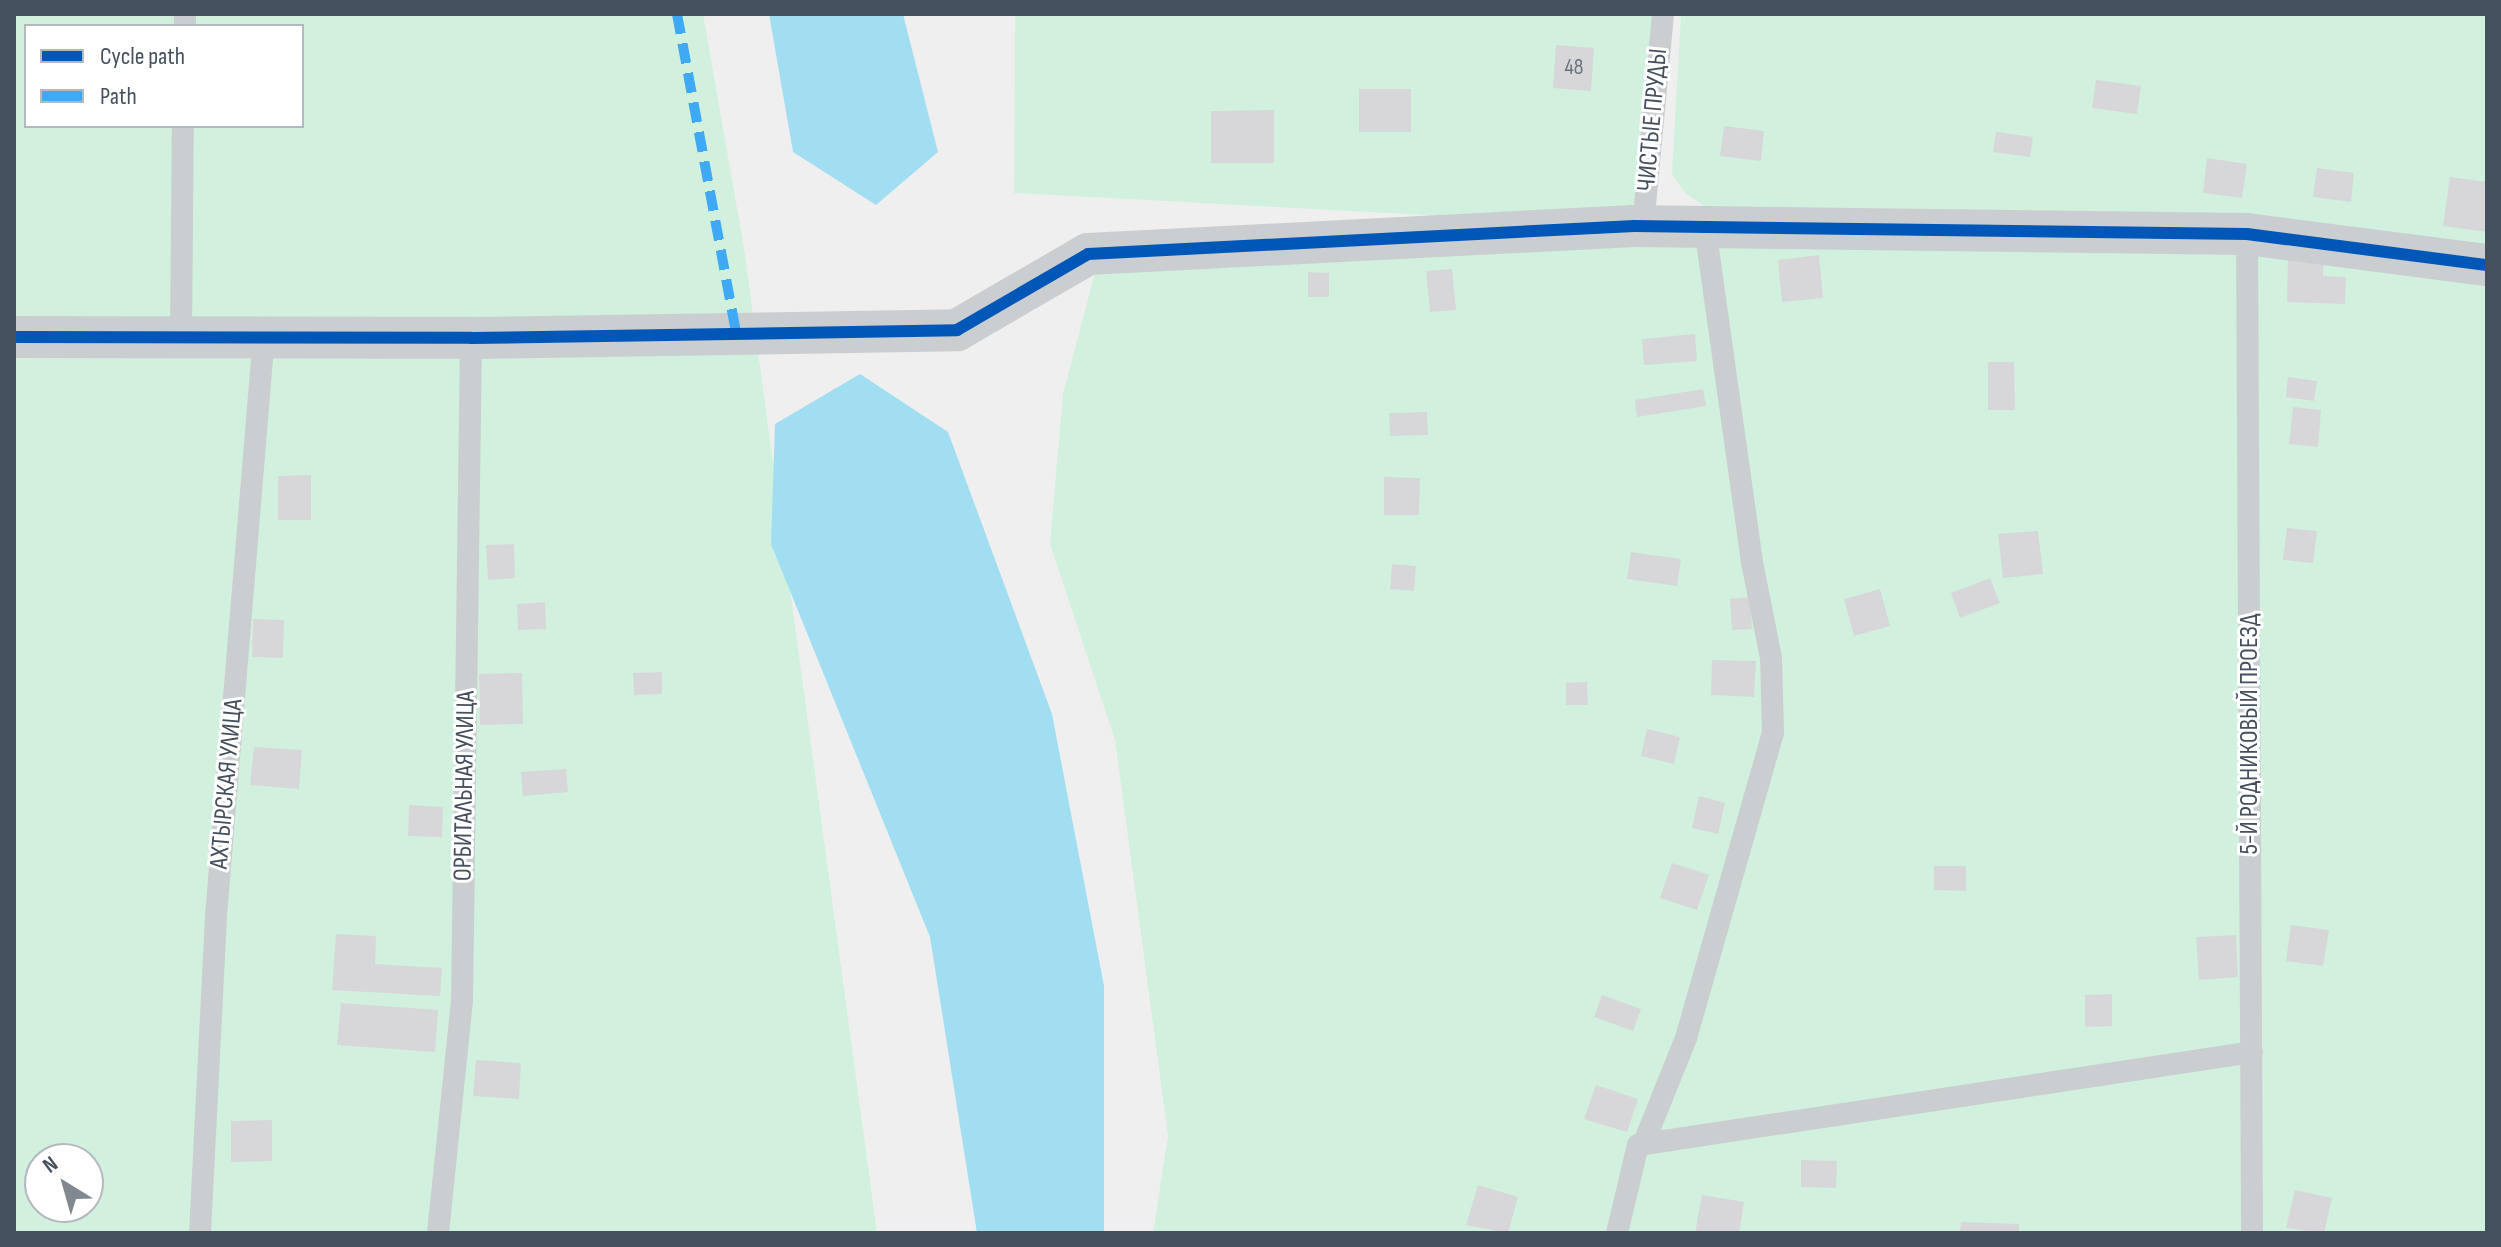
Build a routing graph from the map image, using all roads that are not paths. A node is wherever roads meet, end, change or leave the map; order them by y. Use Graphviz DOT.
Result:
graph roads {
  1 [pos="1663,14"];
  2 [pos="183,128"];
  3 [pos="1643,226"];
  4 [pos="1705,227"];
  5 [pos="2247,234"];
  6 [pos="2487,265"];
  7 [pos="181,335"];
  8 [pos="264,335"];
  9 [pos="14,337"];
  10 [pos="471,338"];
  11 [pos="2252,1052"];
  12 [pos="1643,1145"];
  13 [pos="200,1233"];
  14 [pos="438,1233"];
  15 [pos="1617,1233"];
  16 [pos="2252,1233"];
  1 -- 3 [label="lane, ЧИСТЫЕ ПРУДЫ"];
  2 -- 7 [label="lane"];
  3 -- 4 [label="street"];
  3 -- 10 [label="street"];
  4 -- 5 [label="street"];
  4 -- 12 [label="lane"];
  5 -- 6 [label="street"];
  5 -- 11 [label="lane, 5-Й РОДНИКОВЫЙ ПРОЕЗД"];
  7 -- 8 [label="street"];
  7 -- 9 [label="street"];
  8 -- 10 [label="street"];
  8 -- 13 [label="lane, АХТЫРСКАЯ УЛИЦА"];
  10 -- 14 [label="lane, ОРБИТАЛЬНАЯ УЛИЦА"];
  11 -- 12 [label="lane"];
  11 -- 16 [label="lane, 5-Й РОДНИКОВЫЙ ПРОЕЗД"];
  12 -- 15 [label="lane"];
}
